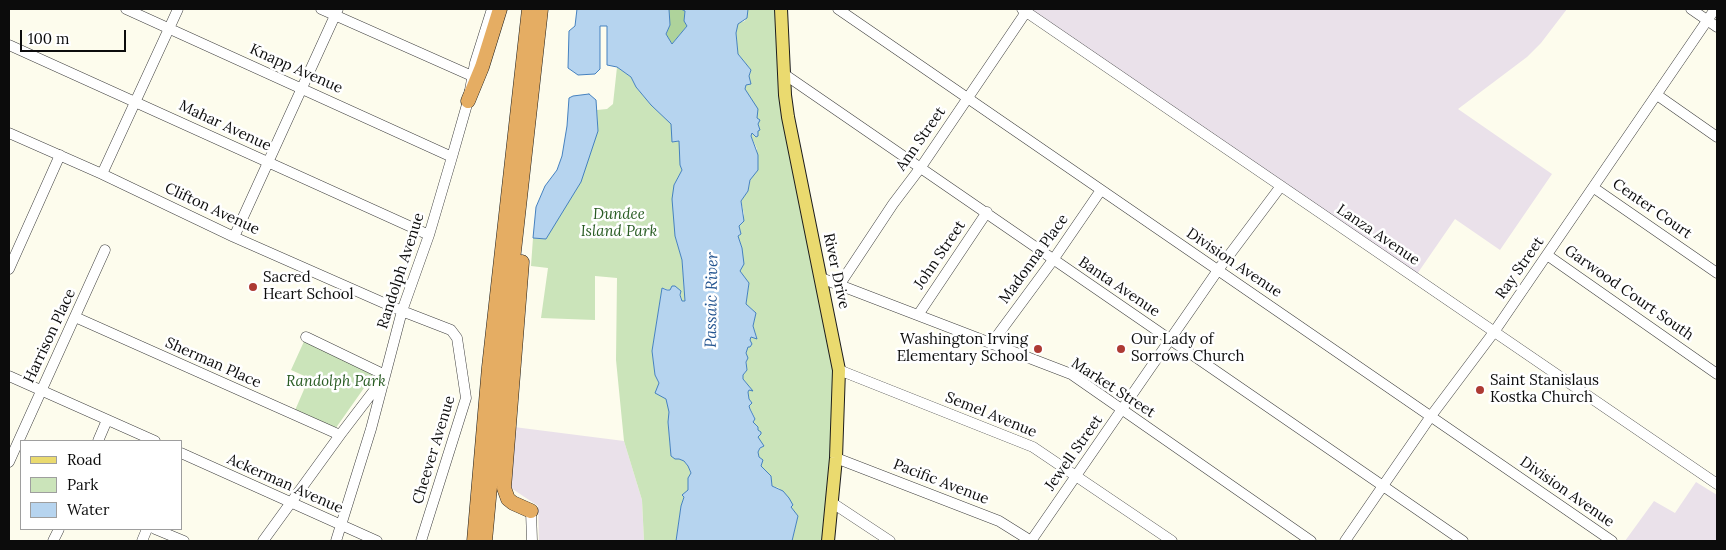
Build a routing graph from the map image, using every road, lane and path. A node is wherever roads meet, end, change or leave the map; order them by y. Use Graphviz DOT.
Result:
graph roads {
  1 [pos="126,9"];
  2 [pos="178,9"];
  3 [pos="321,9"];
  4 [pos="492,9"];
  5 [pos="500,9"];
  6 [pos="529,9"];
  7 [pos="541,9"];
  8 [pos="781,9"];
  9 [pos="838,9"];
  10 [pos="1691,9"];
  11 [pos="1714,9"];
  12 [pos="1024,10"];
  13 [pos="336,12"];
  14 [pos="1707,20"];
  15 [pos="1717,27"];
  16 [pos="169,28"];
  17 [pos="9,45"];
  18 [pos="784,74"];
  19 [pos="472,76"];
  20 [pos="533,76"];
  21 [pos="302,88"];
  22 [pos="1657,95"];
  23 [pos="968,97"];
  24 [pos="468,101"];
  25 [pos="136,102"];
  26 [pos="9,133"];
  27 [pos="1717,137"];
  28 [pos="60,155"];
  29 [pos="452,157"];
  30 [pos="268,162"];
  31 [pos="920,167"];
  32 [pos="102,174"];
  33 [pos="1280,186"];
  34 [pos="1594,188"];
  35 [pos="1101,190"];
  36 [pos="987,212"];
  37 [pos="429,236"];
  38 [pos="234,237"];
  39 [pos="106,250"];
  40 [pos="1548,254"];
  41 [pos="1053,260"];
  42 [pos="9,269"];
  43 [pos="1218,270"];
  44 [pos="1717,273"];
  45 [pos="821,278"];
  46 [pos="840,284"];
  47 [pos="402,311"];
  48 [pos="918,315"];
  49 [pos="75,318"];
  50 [pos="1494,332"];
  51 [pos="306,337"];
  52 [pos="1170,341"];
  53 [pos="991,344"];
  54 [pos="839,370"];
  55 [pos="1717,374"];
  56 [pos="385,375"];
  57 [pos="9,376"];
  58 [pos="41,390"];
  59 [pos="1122,411"];
  60 [pos="1431,416"];
  61 [pos="107,420"];
  62 [pos="340,435"];
  63 [pos="98,440"];
  64 [pos="152,440"];
  65 [pos="182,453"];
  66 [pos="836,458"];
  67 [pos="9,462"];
  68 [pos="1076,476"];
  69 [pos="1717,484"];
  70 [pos="1383,486"];
  71 [pos="831,502"];
  72 [pos="291,503"];
  73 [pos="531,511"];
  74 [pos="341,525"];
  75 [pos="157,530"];
  76 [pos="184,541"];
  77 [pos="263,541"];
  78 [pos="336,541"];
  79 [pos="377,541"];
  80 [pos="421,541"];
  81 [pos="474,541"];
  82 [pos="485,541"];
  83 [pos="532,541"];
  84 [pos="828,541"];
  85 [pos="890,541"];
  86 [pos="1031,541"];
  87 [pos="1172,541"];
  88 [pos="1311,541"];
  89 [pos="1345,541"];
  90 [pos="1463,541"];
  91 [pos="1612,541"];
  1 -- 16 [label="street, Knapp Avenue"];
  2 -- 16 [label="street"];
  3 -- 13 [label="street"];
  4 -- 19 [label="street, Randolph Avenue"];
  5 -- 24 [label="highway"];
  6 -- 81 [label="highway"];
  7 -- 20 [label="highway"];
  8 -- 18 [label="main road, River Drive"];
  9 -- 23 [label="street, Division Avenue"];
  10 -- 14 [label="street"];
  11 -- 14 [label="street, Ray Street"];
  12 -- 23 [label="street, Ann Street"];
  12 -- 33 [label="street, Lanza Avenue"];
  13 -- 19 [label="street"];
  13 -- 21 [label="street"];
  14 -- 15 [label="street"];
  14 -- 22 [label="street, Ray Street"];
  16 -- 21 [label="street, Knapp Avenue"];
  16 -- 25 [label="street"];
  17 -- 25 [label="street, Mahar Avenue"];
  18 -- 31 [label="street, Banta Avenue"];
  18 -- 45 [label="main road, River Drive"];
  19 -- 24 [label="street, Randolph Avenue"];
  20 -- 73 [label="highway"];
  20 -- 82 [label="highway"];
  21 -- 29 [label="street, Knapp Avenue"];
  21 -- 30 [label="street"];
  22 -- 27 [label="street"];
  22 -- 34 [label="street, Ray Street"];
  23 -- 31 [label="street, Ann Street"];
  23 -- 35 [label="street, Division Avenue"];
  24 -- 29 [label="street, Randolph Avenue"];
  25 -- 30 [label="street, Mahar Avenue"];
  25 -- 32 [label="street"];
  26 -- 28 [label="street, Clifton Avenue"];
  28 -- 32 [label="street, Clifton Avenue"];
  28 -- 42 [label="street"];
  29 -- 37 [label="street, Randolph Avenue"];
  30 -- 37 [label="street, Mahar Avenue"];
  30 -- 38 [label="street"];
  31 -- 36 [label="street, Banta Avenue"];
  31 -- 46 [label="street, Ann Street"];
  32 -- 38 [label="street, Clifton Avenue"];
  33 -- 43 [label="street, Jewell Street"];
  33 -- 50 [label="street, Lanza Avenue"];
  34 -- 40 [label="street, Ray Street"];
  34 -- 44 [label="street, Center Court"];
  35 -- 41 [label="street, Madonna Place"];
  35 -- 43 [label="street, Division Avenue"];
  36 -- 41 [label="street, Banta Avenue"];
  36 -- 48 [label="street, John Street"];
  37 -- 47 [label="street, Randolph Avenue"];
  38 -- 47 [label="street, Clifton Avenue"];
  39 -- 49 [label="street, Harrison Place"];
  40 -- 50 [label="street, Ray Street"];
  40 -- 55 [label="street, Garwood Court South"];
  41 -- 52 [label="street, Banta Avenue"];
  41 -- 53 [label="street, Madonna Place"];
  43 -- 52 [label="street, Jewell Street"];
  43 -- 60 [label="street, Division Avenue"];
  45 -- 46 [label="street, Market Street"];
  45 -- 54 [label="main road, River Drive"];
  46 -- 48 [label="street, Market Street"];
  47 -- 56 [label="street, Randolph Avenue"];
  47 -- 80 [label="street, Cheever Avenue"];
  48 -- 53 [label="street, Market Street"];
  49 -- 58 [label="street, Harrison Place"];
  49 -- 62 [label="street, Sherman Place"];
  50 -- 60 [label="street, Ray Street"];
  50 -- 69 [label="street, Lanza Avenue"];
  51 -- 56 [label="street"];
  52 -- 59 [label="street, Jewell Street"];
  52 -- 70 [label="street, Banta Avenue"];
  53 -- 59 [label="street, Market Street"];
  54 -- 66 [label="main road, River Drive"];
  54 -- 68 [label="street, Semel Avenue"];
  56 -- 62 [label="street"];
  56 -- 74 [label="street, Randolph Avenue"];
  57 -- 58 [label="street"];
  58 -- 61 [label="street"];
  58 -- 67 [label="street, Harrison Place"];
  59 -- 68 [label="street, Jewell Street"];
  59 -- 88 [label="street, Market Street"];
  60 -- 70 [label="street, Ray Street"];
  60 -- 91 [label="street, Division Avenue"];
  61 -- 63 [label="street"];
  61 -- 64 [label="street"];
  62 -- 72 [label="street"];
  65 -- 72 [label="street, Ackerman Avenue"];
  66 -- 71 [label="main road, River Drive"];
  66 -- 86 [label="street, Pacific Avenue"];
  68 -- 86 [label="street, Jewell Street"];
  68 -- 87 [label="street, Semel Avenue"];
  70 -- 89 [label="street, Ray Street"];
  70 -- 90 [label="street, Banta Avenue"];
  71 -- 84 [label="main road, River Drive"];
  71 -- 85 [label="street"];
  72 -- 74 [label="street, Ackerman Avenue"];
  72 -- 77 [label="street"];
  73 -- 83 [label="street"];
  74 -- 78 [label="street, Randolph Avenue"];
  74 -- 79 [label="street, Ackerman Avenue"];
  75 -- 76 [label="street"];
}
